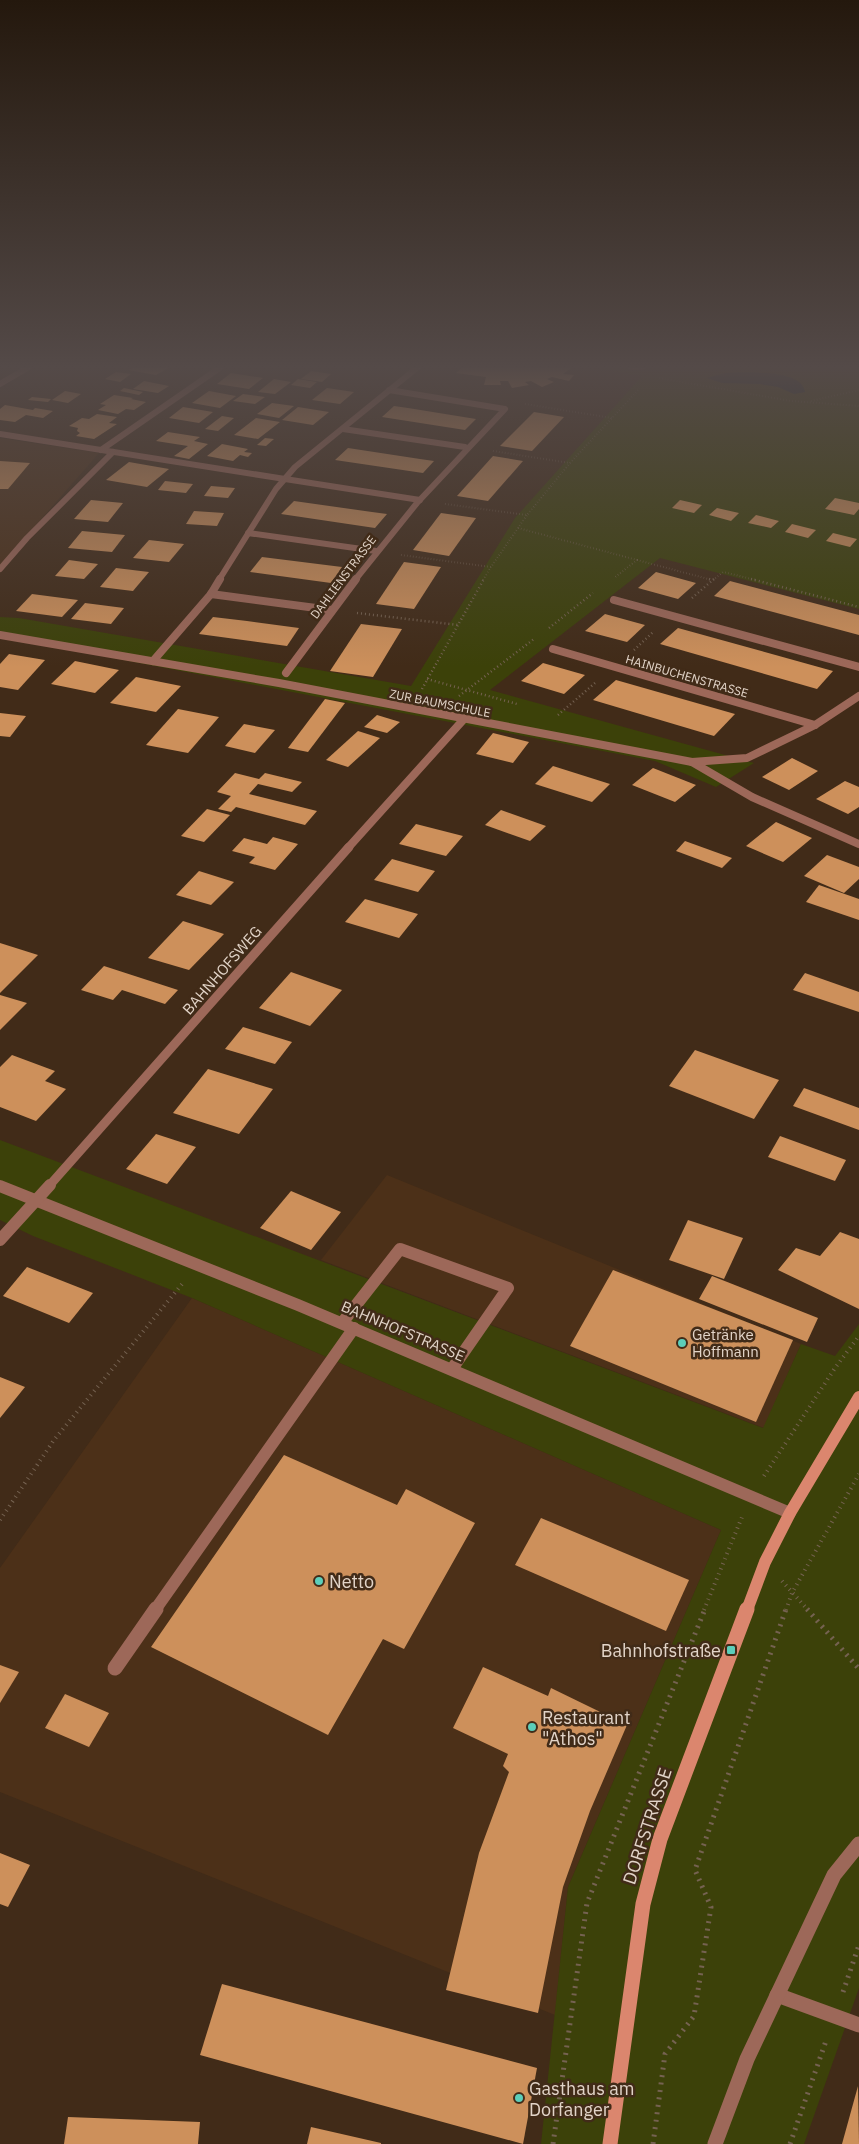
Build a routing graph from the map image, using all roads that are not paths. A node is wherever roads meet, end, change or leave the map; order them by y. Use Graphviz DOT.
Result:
graph roads {
  1 [pos="98,467"];
  2 [pos="209,467"];
  3 [pos="294,467"];
  4 [pos="448,467"];
  5 [pos="285,479"];
  6 [pos="420,500"];
  7 [pos="248,533"];
  8 [pos="376,551"];
  9 [pos="0,569"];
  10 [pos="211,594"];
  11 [pos="614,600"];
  12 [pos="331,610"];
  13 [pos="0,635"];
  14 [pos="553,649"];
  15 [pos="153,661"];
  16 [pos="859,667"];
  17 [pos="286,673"];
  18 [pos="859,696"];
  19 [pos="464,719"];
  20 [pos="815,725"];
  21 [pos="692,762"];
  22 [pos="859,844"];
  23 [pos="0,1186"];
  24 [pos="36,1199"];
  25 [pos="0,1240"];
  26 [pos="348,1326"];
  27 [pos="452,1369"];
  28 [pos="859,1396"];
  29 [pos="790,1513"];
  30 [pos="115,1668"];
  31 [pos="859,1844"];
  32 [pos="777,1995"];
  33 [pos="859,2026"];
  34 [pos="610,2144"];
  35 [pos="715,2144"];
  1 -- 9 [label="street"];
  2 -- 5 [label="street"];
  3 -- 5 [label="street"];
  4 -- 6 [label="street, DAHLIENSTRASSE"];
  5 -- 6 [label="street"];
  5 -- 7 [label="street"];
  6 -- 8 [label="street, DAHLIENSTRASSE"];
  7 -- 8 [label="street"];
  7 -- 10 [label="street"];
  8 -- 12 [label="street, DAHLIENSTRASSE"];
  10 -- 12 [label="street"];
  10 -- 15 [label="street"];
  11 -- 16 [label="street"];
  12 -- 17 [label="street, DAHLIENSTRASSE"];
  13 -- 15 [label="street, ZUR BAUMSCHULE"];
  14 -- 20 [label="street, HAINBUCHENSTRASSE"];
  15 -- 19 [label="street, ZUR BAUMSCHULE"];
  18 -- 20 [label="street"];
  19 -- 21 [label="street, ZUR BAUMSCHULE"];
  19 -- 24 [label="street, BAHNHOFSWEG"];
  20 -- 21 [label="street"];
  21 -- 22 [label="street, ZUR BAUMSCHULE"];
  23 -- 24 [label="street, BAHNHOFSTRASSE"];
  24 -- 25 [label="street, BAHNHOFSWEG"];
  24 -- 26 [label="street, BAHNHOFSTRASSE"];
  26 -- 27 [label="street, BAHNHOFSTRASSE"];
  26 -- 27 [label="street"];
  26 -- 30 [label="street"];
  27 -- 29 [label="street, BAHNHOFSTRASSE"];
  28 -- 29 [label="main road, DORFSTRASSE"];
  29 -- 34 [label="main road, DORFSTRASSE"];
  31 -- 32 [label="street"];
  32 -- 33 [label="street"];
  32 -- 35 [label="street"];
}
